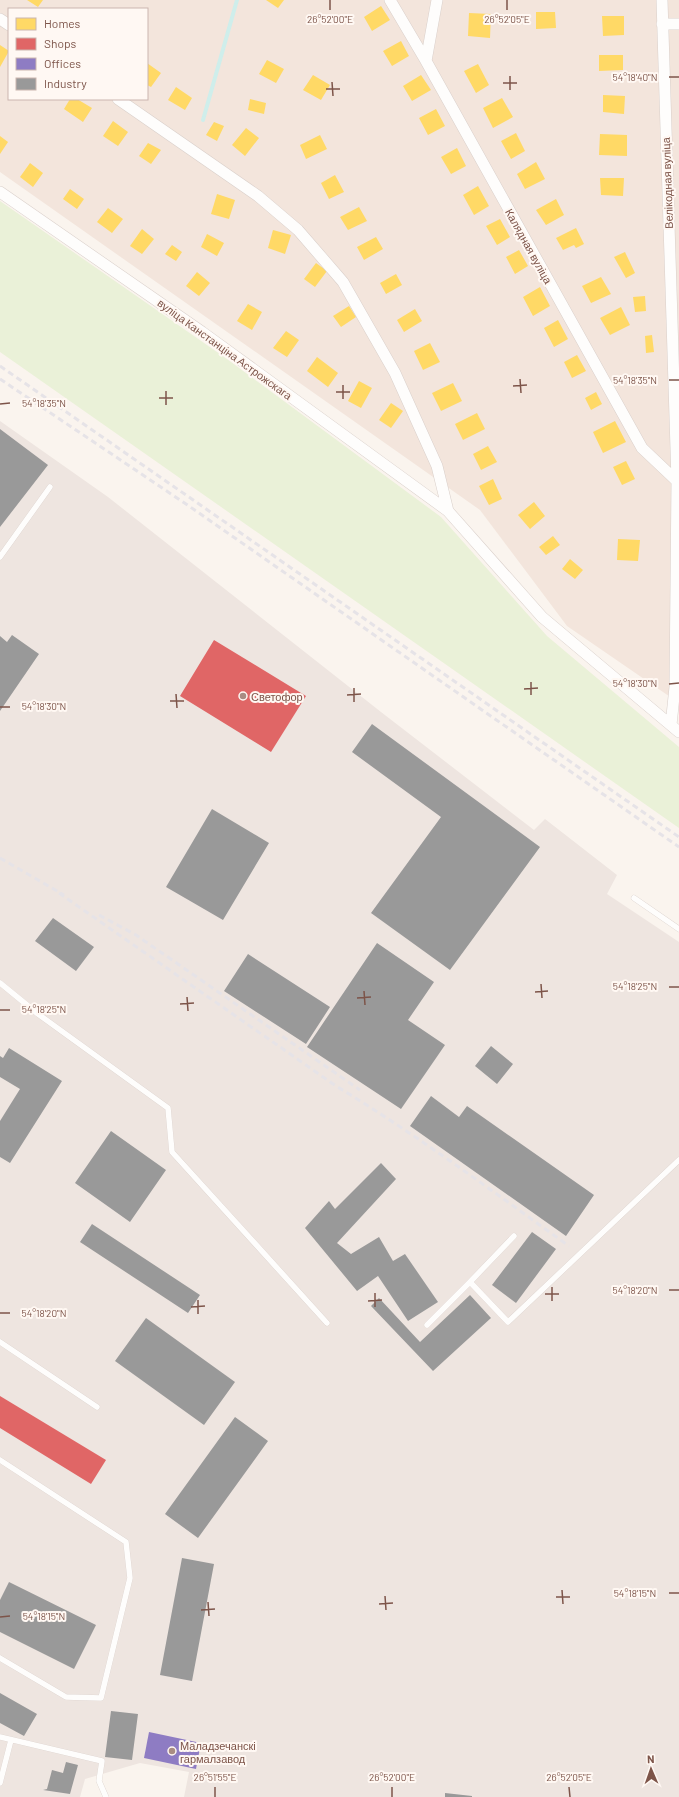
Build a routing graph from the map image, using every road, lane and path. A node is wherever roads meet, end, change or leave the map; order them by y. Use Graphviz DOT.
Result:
graph roads {
  1 [pos="390,0"];
  2 [pos="437,0"];
  3 [pos="662,0"];
  4 [pos="662,24"];
  5 [pos="679,24"];
  6 [pos="426,61"];
  7 [pos="119,100"];
  8 [pos="0,192"];
  9 [pos="678,482"];
  10 [pos="50,487"];
  11 [pos="448,511"];
  12 [pos="0,557"];
  13 [pos="675,729"];
  14 [pos="634,898"];
  15 [pos="679,929"];
  16 [pos="0,983"];
  17 [pos="679,1160"];
  18 [pos="514,1236"];
  19 [pos="470,1282"];
  20 [pos="327,1323"];
  21 [pos="427,1325"];
  22 [pos="0,1342"];
  23 [pos="97,1406"];
  24 [pos="0,1460"];
  25 [pos="0,1658"];
  26 [pos="0,1738"];
  27 [pos="11,1740"];
  28 [pos="0,1783"];
  29 [pos="106,1797"];
  1 -- 6 [label="street, Калядная вуліца"];
  2 -- 6 [label="street"];
  3 -- 4 [label="street, Велікодная вуліца"];
  4 -- 5 [label="street"];
  4 -- 9 [label="street, Велікодная вуліца"];
  6 -- 9 [label="street, Калядная вуліца"];
  7 -- 11 [label="street, вуліца Канстанціна Астрожскага"];
  8 -- 11 [label="street, вуліца Канстанціна Астрожскага"];
  9 -- 13 [label="street, Велікодная вуліца"];
  10 -- 12 [label="lane"];
  11 -- 13 [label="street, вуліца Канстанціна Астрожскага"];
  14 -- 15 [label="lane"];
  16 -- 20 [label="lane"];
  17 -- 19 [label="lane"];
  18 -- 19 [label="lane"];
  19 -- 21 [label="lane"];
  22 -- 23 [label="lane"];
  24 -- 25 [label="lane"];
  26 -- 27 [label="lane"];
  27 -- 28 [label="lane"];
  27 -- 29 [label="lane"];
}
